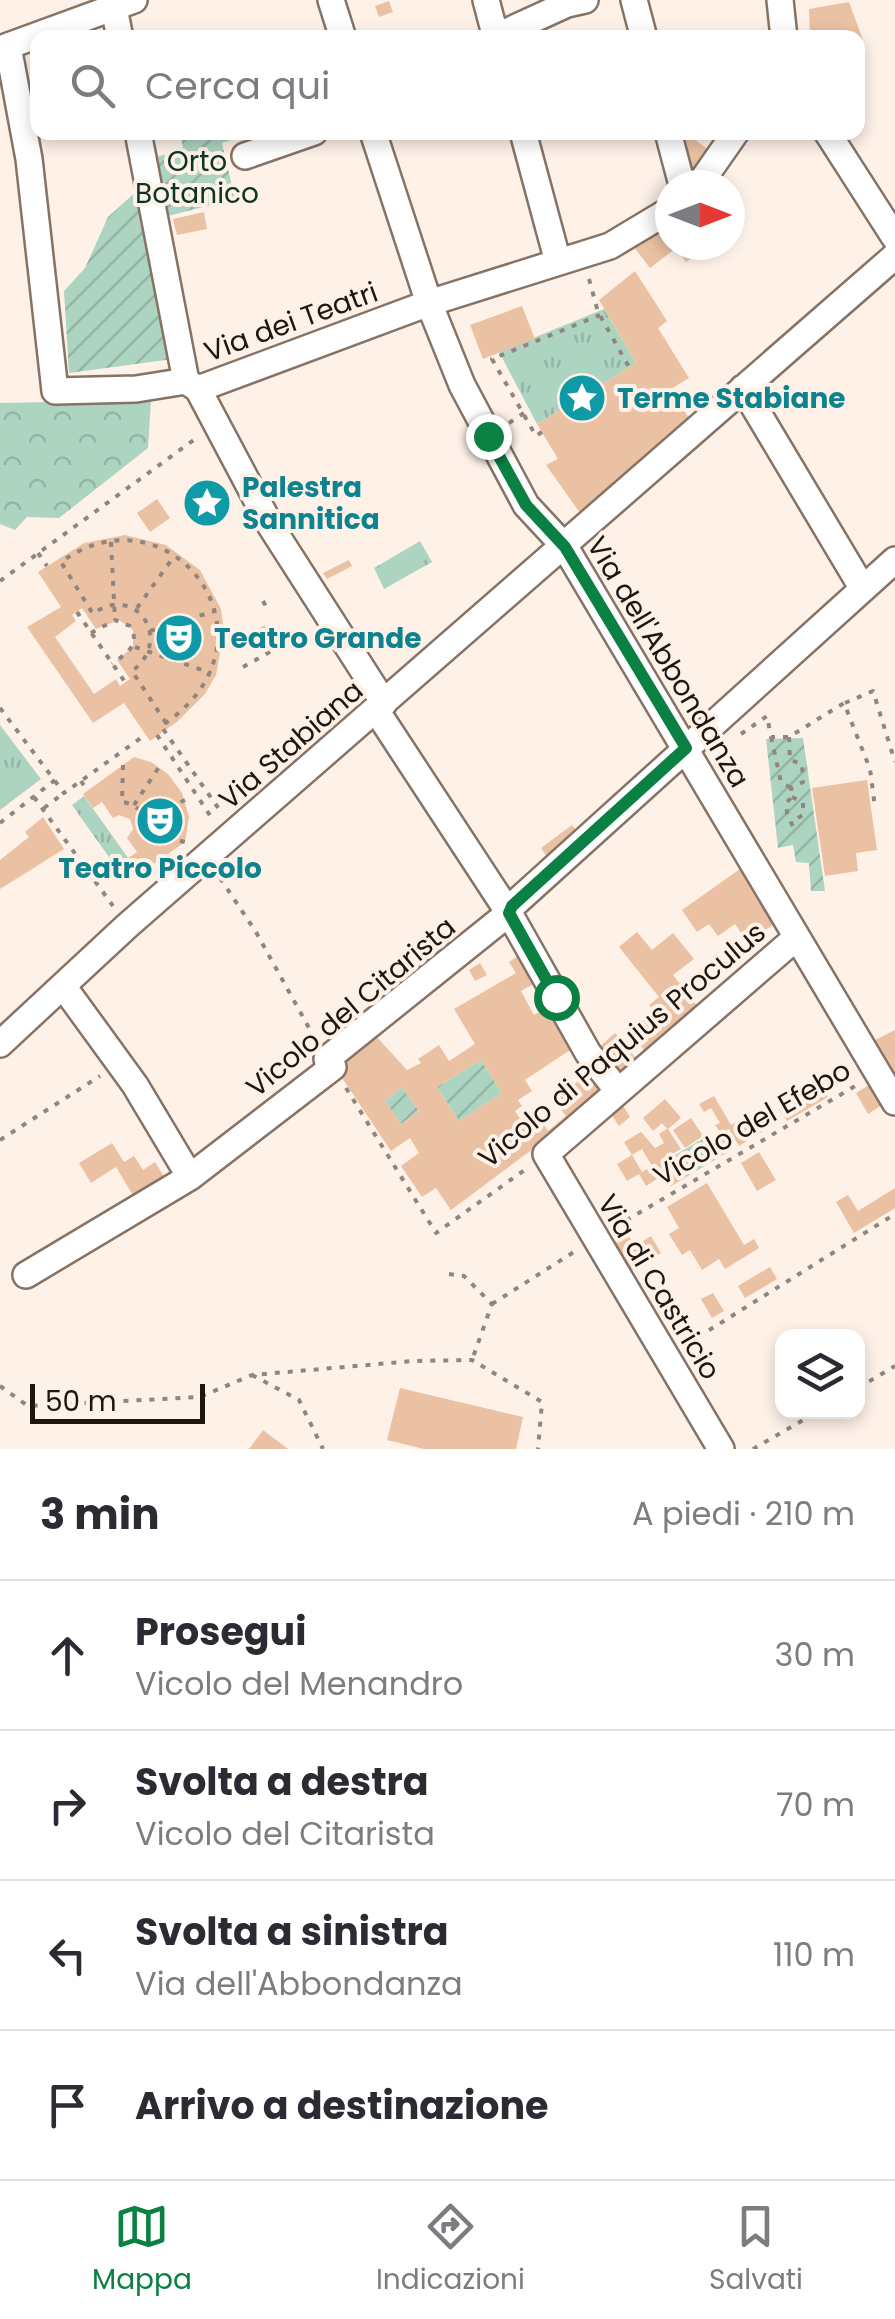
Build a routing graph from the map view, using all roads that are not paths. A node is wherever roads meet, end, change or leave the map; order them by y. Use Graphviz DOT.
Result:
graph roads {
  1 [pos="331,0"];
  2 [pos="486,0"];
  3 [pos="585,0"];
  4 [pos="634,0"];
  5 [pos="780,0"];
  6 [pos="124,4"];
  7 [pos="53,30"];
  8 [pos="121,30"];
  9 [pos="340,30"];
  10 [pos="493,30"];
  11 [pos="510,30"];
  12 [pos="642,30"];
  13 [pos="783,30"];
  14 [pos="30,38"];
  15 [pos="4,48"];
  16 [pos="140,140"];
  17 [pos="291,140"];
  18 [pos="376,140"];
  19 [pos="525,140"];
  20 [pos="672,140"];
  21 [pos="728,140"];
  22 [pos="831,140"];
  23 [pos="245,156"];
  24 [pos="686,170"];
  25 [pos="698,170"];
  26 [pos="655,220"];
  27 [pos="895,238"];
  28 [pos="895,256"];
  29 [pos="571,259"];
  30 [pos="429,302"];
  31 [pos="192,385"];
  32 [pos="747,395"];
  33 [pos="565,547"];
  34 [pos="895,560"];
  35 [pos="863,589"];
  36 [pos="380,706"];
  37 [pos="686,748"];
  38 [pos="509,913"];
  39 [pos="797,937"];
  40 [pos="62,986"];
  41 [pos="0,1044"];
  42 [pos="618,1092"];
  43 [pos="895,1102"];
  44 [pos="546,1154"];
  45 [pos="190,1177"];
  46 [pos="26,1276"];
  47 [pos="721,1449"];
  1 -- 9 [label="street"];
  2 -- 10 [label="street"];
  3 -- 11 [label="street"];
  4 -- 12 [label="street"];
  5 -- 13 [label="street"];
  6 -- 7 [label="street"];
  6 -- 8 [label="street"];
  14 -- 15 [label="street"];
  15 -- 31 [label="street, Via dei Teatri"];
  16 -- 31 [label="street"];
  17 -- 23 [label="street"];
  18 -- 30 [label="street, Via dell'Abbondanza"];
  19 -- 29 [label="street"];
  20 -- 24 [label="street"];
  21 -- 25 [label="street"];
  22 -- 27 [label="street"];
  26 -- 29 [label="street, Via dei Teatri"];
  28 -- 32 [label="street, Via Stabiana"];
  29 -- 30 [label="street, Via dei Teatri"];
  30 -- 31 [label="street, Via dei Teatri"];
  30 -- 33 [label="street, Via dell'Abbondanza"];
  31 -- 36 [label="street"];
  32 -- 33 [label="street, Via Stabiana"];
  32 -- 35 [label="street"];
  33 -- 36 [label="street, Via Stabiana"];
  33 -- 37 [label="street, Via dell'Abbondanza"];
  34 -- 35 [label="street, Vicolo del Citarista"];
  35 -- 37 [label="street, Vicolo del Citarista"];
  36 -- 38 [label="street"];
  36 -- 40 [label="street, Via Stabiana"];
  37 -- 38 [label="street, Vicolo del Citarista"];
  37 -- 39 [label="street, Via dell'Abbondanza"];
  38 -- 42 [label="street"];
  38 -- 45 [label="street, Vicolo del Citarista"];
  39 -- 42 [label="street, Vicolo di Paquius Proculus"];
  39 -- 43 [label="street, Via dell'Abbondanza"];
  40 -- 41 [label="street, Via Stabiana"];
  40 -- 45 [label="street"];
  42 -- 44 [label="street, Vicolo di Paquius Proculus"];
  44 -- 47 [label="street, Via di Castricio"];
  45 -- 46 [label="street, Vicolo del Citarista"];
}
